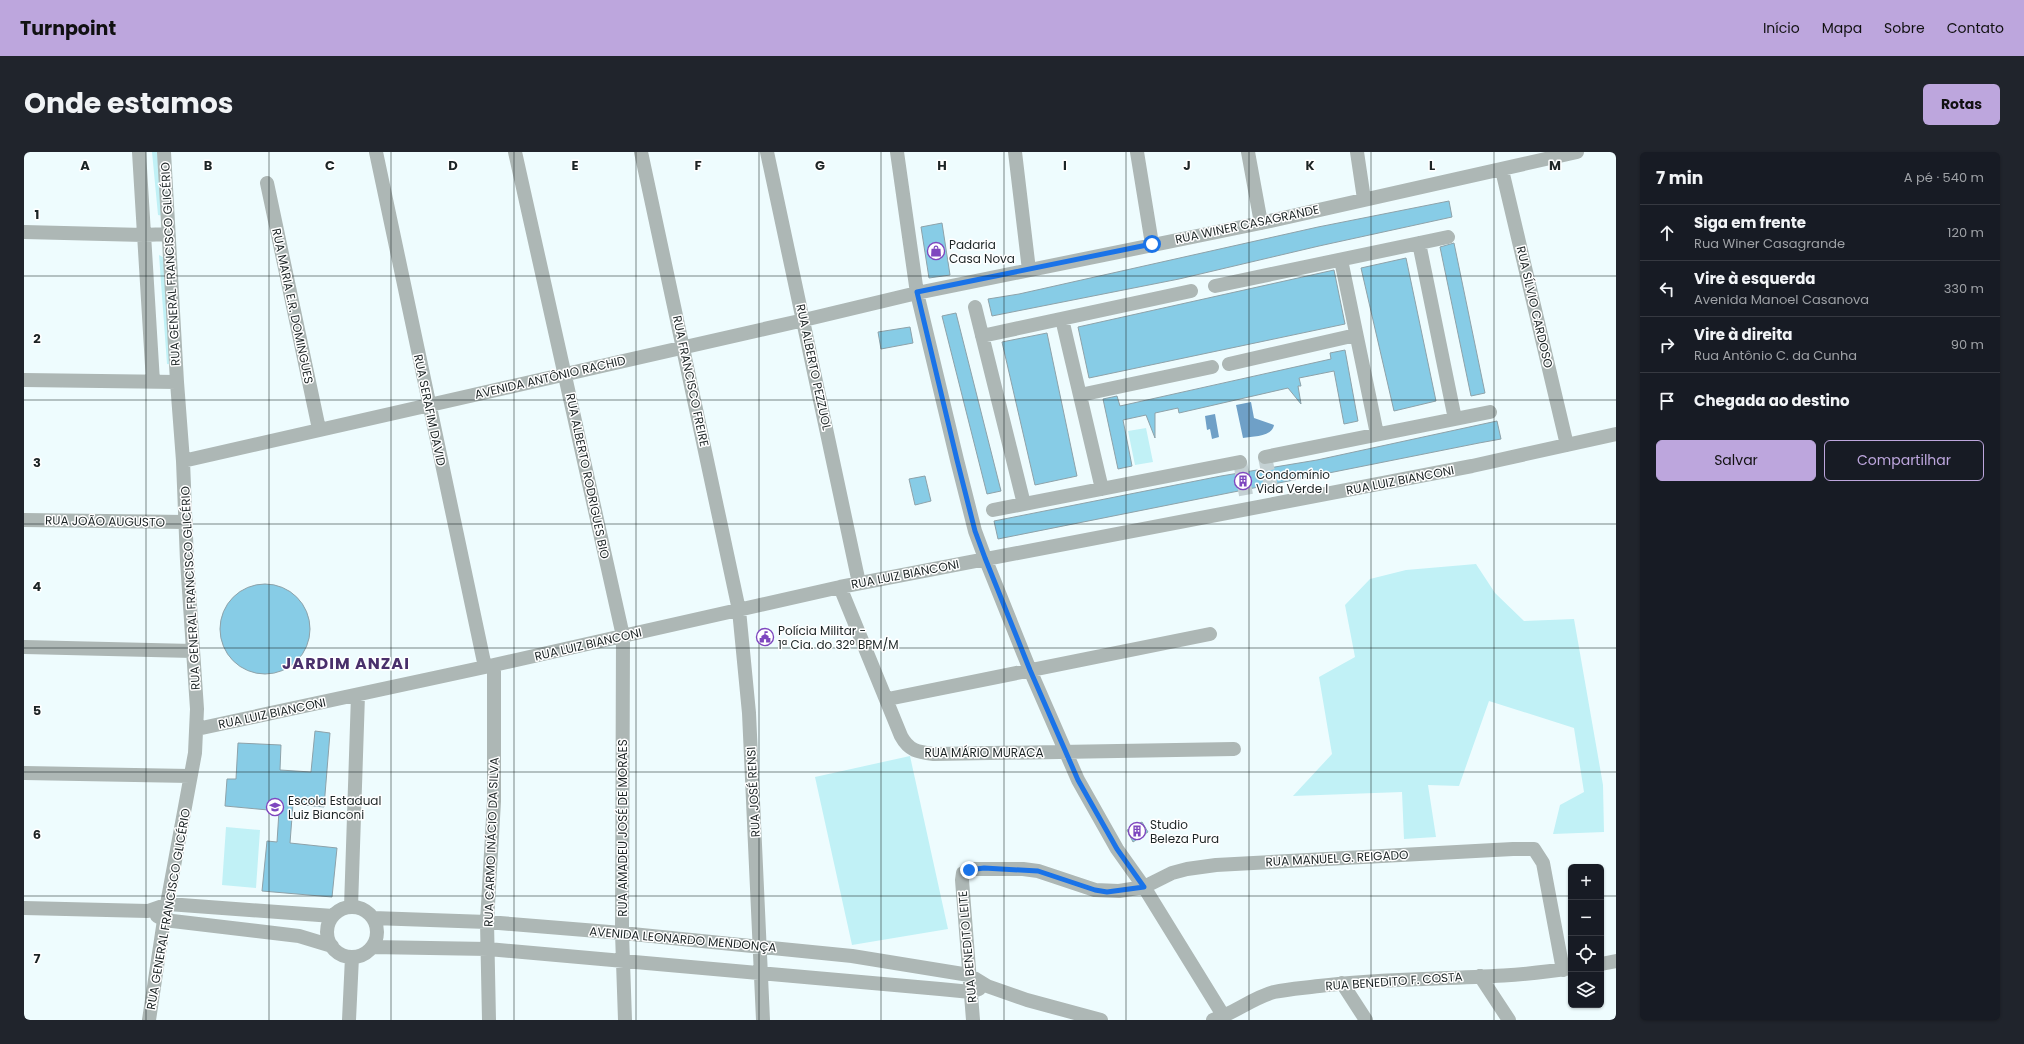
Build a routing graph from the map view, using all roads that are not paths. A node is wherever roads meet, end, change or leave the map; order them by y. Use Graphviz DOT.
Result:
graph roads {
  1 [pos="139,152"];
  2 [pos="164,152"];
  3 [pos="376,152"];
  4 [pos="515,152"];
  5 [pos="641,152"];
  6 [pos="767,152"];
  7 [pos="897,152"];
  8 [pos="1015,152"];
  9 [pos="1137,152"];
  10 [pos="1248,152"];
  11 [pos="1357,152"];
  12 [pos="1577,152"];
  13 [pos="1502,170"];
  14 [pos="267,182"];
  15 [pos="1364,199"];
  16 [pos="1261,223"];
  17 [pos="24,232"];
  18 [pos="168,234"];
  19 [pos="144,235"];
  20 [pos="1448,237"];
  21 [pos="1419,243"];
  22 [pos="1152,244"];
  23 [pos="1341,260"];
  24 [pos="1029,270"];
  25 [pos="1215,286"];
  26 [pos="1191,291"];
  27 [pos="917,292"];
  28 [pos="975,307"];
  29 [pos="1062,319"];
  30 [pos="804,320"];
  31 [pos="1356,335"];
  32 [pos="982,336"];
  33 [pos="684,347"];
  34 [pos="1229,364"];
  35 [pos="1212,367"];
  36 [pos="565,374"];
  37 [pos="24,380"];
  38 [pos="153,382"];
  39 [pos="177,382"];
  40 [pos="1080,395"];
  41 [pos="429,405"];
  42 [pos="1490,412"];
  43 [pos="1455,418"];
  44 [pos="319,430"];
  45 [pos="1377,434"];
  46 [pos="1616,434"];
  47 [pos="1566,445"];
  48 [pos="1265,457"];
  49 [pos="183,461"];
  50 [pos="1240,462"];
  51 [pos="1102,489"];
  52 [pos="1024,504"];
  53 [pos="992,510"];
  54 [pos="24,520"];
  55 [pos="186,522"];
  56 [pos="985,558"];
  57 [pos="859,583"];
  58 [pos="840,587"];
  59 [pos="739,610"];
  60 [pos="1210,634"];
  61 [pos="623,636"];
  62 [pos="24,647"];
  63 [pos="193,651"];
  64 [pos="490,666"];
  65 [pos="1030,670"];
  66 [pos="358,695"];
  67 [pos="888,699"];
  68 [pos="197,728"];
  69 [pos="1234,749"];
  70 [pos="1065,753"];
  71 [pos="24,773"];
  72 [pos="190,776"];
  73 [pos="963,873"];
  74 [pos="1144,887"];
  75 [pos="168,904"];
  76 [pos="351,907"];
  77 [pos="24,908"];
  78 [pos="148,911"];
  79 [pos="333,916"];
  80 [pos="373,918"];
  81 [pos="164,920"];
  82 [pos="488,922"];
  83 [pos="622,933"];
  84 [pos="332,946"];
  85 [pos="760,946"];
  86 [pos="372,948"];
  87 [pos="488,948"];
  88 [pos="352,957"];
  89 [pos="623,960"];
  90 [pos="1616,961"];
  91 [pos="1604,963"];
  92 [pos="1567,969"];
  93 [pos="762,974"];
  94 [pos="969,975"];
  95 [pos="1480,976"];
  96 [pos="1342,983"];
  97 [pos="987,986"];
  98 [pos="971,992"];
  99 [pos="1221,1019"];
  100 [pos="149,1020"];
  101 [pos="349,1020"];
  102 [pos="489,1020"];
  103 [pos="625,1020"];
  104 [pos="763,1020"];
  105 [pos="973,1020"];
  106 [pos="1101,1020"];
  107 [pos="1366,1020"];
  108 [pos="1509,1020"];
  1 -- 19 [label="street, RUA GENERAL FRANCISCO GLICÉRIO"];
  2 -- 18 [label="street, RUA GENERAL FRANCISCO GLICÉRIO"];
  3 -- 41 [label="street, RUA SERAFIM DAVID"];
  4 -- 36 [label="street, RUA ALBERTO RODRIGUES BIO"];
  5 -- 33 [label="street, RUA FRANCISCO FREIRE"];
  6 -- 30 [label="street, RUA ALBERTO PEZZUOL"];
  7 -- 27 [label="street"];
  8 -- 24 [label="street"];
  9 -- 22 [label="street"];
  10 -- 16 [label="street"];
  11 -- 15 [label="street"];
  12 -- 13 [label="street, RUA WINER CASAGRANDE"];
  13 -- 15 [label="street, RUA WINER CASAGRANDE"];
  13 -- 47 [label="street, RUA SÍLVIO CARDOSO"];
  14 -- 44 [label="street, RUA MARIA E.R. DOMINGUES"];
  15 -- 16 [label="street, RUA WINER CASAGRANDE"];
  16 -- 22 [label="street, RUA WINER CASAGRANDE"];
  17 -- 19 [label="street"];
  18 -- 19 [label="street"];
  18 -- 39 [label="street, RUA GENERAL FRANCISCO GLICÉRIO"];
  19 -- 38 [label="street, RUA GENERAL FRANCISCO GLICÉRIO"];
  20 -- 21 [label="street"];
  21 -- 23 [label="street"];
  21 -- 43 [label="street"];
  22 -- 24 [label="street, RUA WINER CASAGRANDE"];
  23 -- 25 [label="street"];
  23 -- 31 [label="street"];
  24 -- 27 [label="street, RUA WINER CASAGRANDE"];
  26 -- 29 [label="street"];
  27 -- 30 [label="street, AVENIDA ANTÔNIO RACHID"];
  27 -- 56 [label="street"];
  28 -- 32 [label="street"];
  29 -- 32 [label="street"];
  29 -- 40 [label="street"];
  30 -- 33 [label="street, AVENIDA ANTÔNIO RACHID"];
  30 -- 57 [label="street, RUA ALBERTO PEZZUOL"];
  31 -- 34 [label="street"];
  31 -- 45 [label="street"];
  32 -- 52 [label="street"];
  33 -- 36 [label="street, AVENIDA ANTÔNIO RACHID"];
  33 -- 59 [label="street, RUA FRANCISCO FREIRE"];
  35 -- 40 [label="street"];
  36 -- 41 [label="street, AVENIDA ANTÔNIO RACHID"];
  36 -- 61 [label="street, RUA ALBERTO RODRIGUES BIO"];
  37 -- 38 [label="street"];
  38 -- 39 [label="street"];
  39 -- 49 [label="street, RUA GENERAL FRANCISCO GLICÉRIO"];
  40 -- 51 [label="street"];
  41 -- 44 [label="street, AVENIDA ANTÔNIO RACHID"];
  41 -- 64 [label="street, RUA SERAFIM DAVID"];
  42 -- 43 [label="street"];
  43 -- 45 [label="street"];
  44 -- 49 [label="street, AVENIDA ANTÔNIO RACHID"];
  45 -- 48 [label="street"];
  46 -- 47 [label="street, RUA LUIZ BIANCONI"];
  47 -- 56 [label="street, RUA LUIZ BIANCONI"];
  49 -- 55 [label="street, RUA GENERAL FRANCISCO GLICÉRIO"];
  50 -- 51 [label="street"];
  51 -- 52 [label="street"];
  52 -- 53 [label="street"];
  54 -- 55 [label="street, RUA JOÃO AUGUSTO"];
  55 -- 63 [label="street, RUA GENERAL FRANCISCO GLICÉRIO"];
  56 -- 57 [label="street, RUA LUIZ BIANCONI"];
  56 -- 65 [label="street"];
  57 -- 58 [label="street, RUA LUIZ BIANCONI"];
  58 -- 59 [label="street, RUA LUIZ BIANCONI"];
  58 -- 67 [label="street, RUA MÁRIO MURACA"];
  59 -- 61 [label="street, RUA LUIZ BIANCONI"];
  59 -- 85 [label="street, RUA JOSÉ RENSI"];
  60 -- 65 [label="street"];
  61 -- 64 [label="street, RUA LUIZ BIANCONI"];
  61 -- 83 [label="street, RUA AMADEU JOSÉ DE MORAES"];
  62 -- 63 [label="street"];
  63 -- 68 [label="street, RUA GENERAL FRANCISCO GLICÉRIO"];
  64 -- 66 [label="street, RUA LUIZ BIANCONI"];
  64 -- 82 [label="street, RUA CARMO INÁCIO DA SILVA"];
  65 -- 67 [label="street"];
  65 -- 70 [label="street"];
  66 -- 68 [label="street, RUA LUIZ BIANCONI"];
  66 -- 76 [label="street"];
  67 -- 70 [label="street, RUA MÁRIO MURACA"];
  68 -- 72 [label="street, RUA GENERAL FRANCISCO GLICÉRIO"];
  69 -- 70 [label="street, RUA MÁRIO MURACA"];
  70 -- 74 [label="street"];
  71 -- 72 [label="street"];
  72 -- 75 [label="street, RUA GENERAL FRANCISCO GLICÉRIO"];
  73 -- 74 [label="street, RUA MANUEL G. REIGADO"];
  73 -- 94 [label="street, RUA BENEDITO LEITE"];
  74 -- 92 [label="street, RUA MANUEL G. REIGADO"];
  74 -- 99 [label="street"];
  75 -- 78 [label="street"];
  75 -- 79 [label="street"];
  75 -- 81 [label="street, RUA GENERAL FRANCISCO GLICÉRIO"];
  76 -- 79 [label="street"];
  76 -- 80 [label="street"];
  77 -- 78 [label="street"];
  78 -- 81 [label="street"];
  79 -- 84 [label="street"];
  80 -- 82 [label="street, AVENIDA LEONARDO MENDONÇA"];
  80 -- 86 [label="street"];
  81 -- 84 [label="street"];
  81 -- 100 [label="street, RUA GENERAL FRANCISCO GLICÉRIO"];
  82 -- 83 [label="street, AVENIDA LEONARDO MENDONÇA"];
  82 -- 87 [label="street, RUA CARMO INÁCIO DA SILVA"];
  83 -- 85 [label="street, AVENIDA LEONARDO MENDONÇA"];
  83 -- 89 [label="street, RUA AMADEU JOSÉ DE MORAES"];
  84 -- 88 [label="street"];
  85 -- 93 [label="street, RUA JOSÉ RENSI"];
  85 -- 94 [label="street, AVENIDA LEONARDO MENDONÇA"];
  86 -- 87 [label="street"];
  86 -- 88 [label="street"];
  87 -- 89 [label="street"];
  87 -- 102 [label="street, RUA CARMO INÁCIO DA SILVA"];
  88 -- 101 [label="street"];
  89 -- 93 [label="street"];
  89 -- 103 [label="street, RUA AMADEU JOSÉ DE MORAES"];
  90 -- 91 [label="street"];
  92 -- 95 [label="street, RUA BENEDITO F. COSTA"];
  93 -- 98 [label="street"];
  93 -- 104 [label="street, RUA JOSÉ RENSI"];
  94 -- 97 [label="street, AVENIDA LEONARDO MENDONÇA"];
  94 -- 98 [label="street, RUA BENEDITO LEITE"];
  95 -- 96 [label="street, RUA BENEDITO F. COSTA"];
  95 -- 108 [label="street"];
  96 -- 99 [label="street, RUA BENEDITO F. COSTA"];
  96 -- 107 [label="street"];
  97 -- 98 [label="street"];
  97 -- 106 [label="street, AVENIDA LEONARDO MENDONÇA"];
  98 -- 105 [label="street, RUA BENEDITO LEITE"];
}
